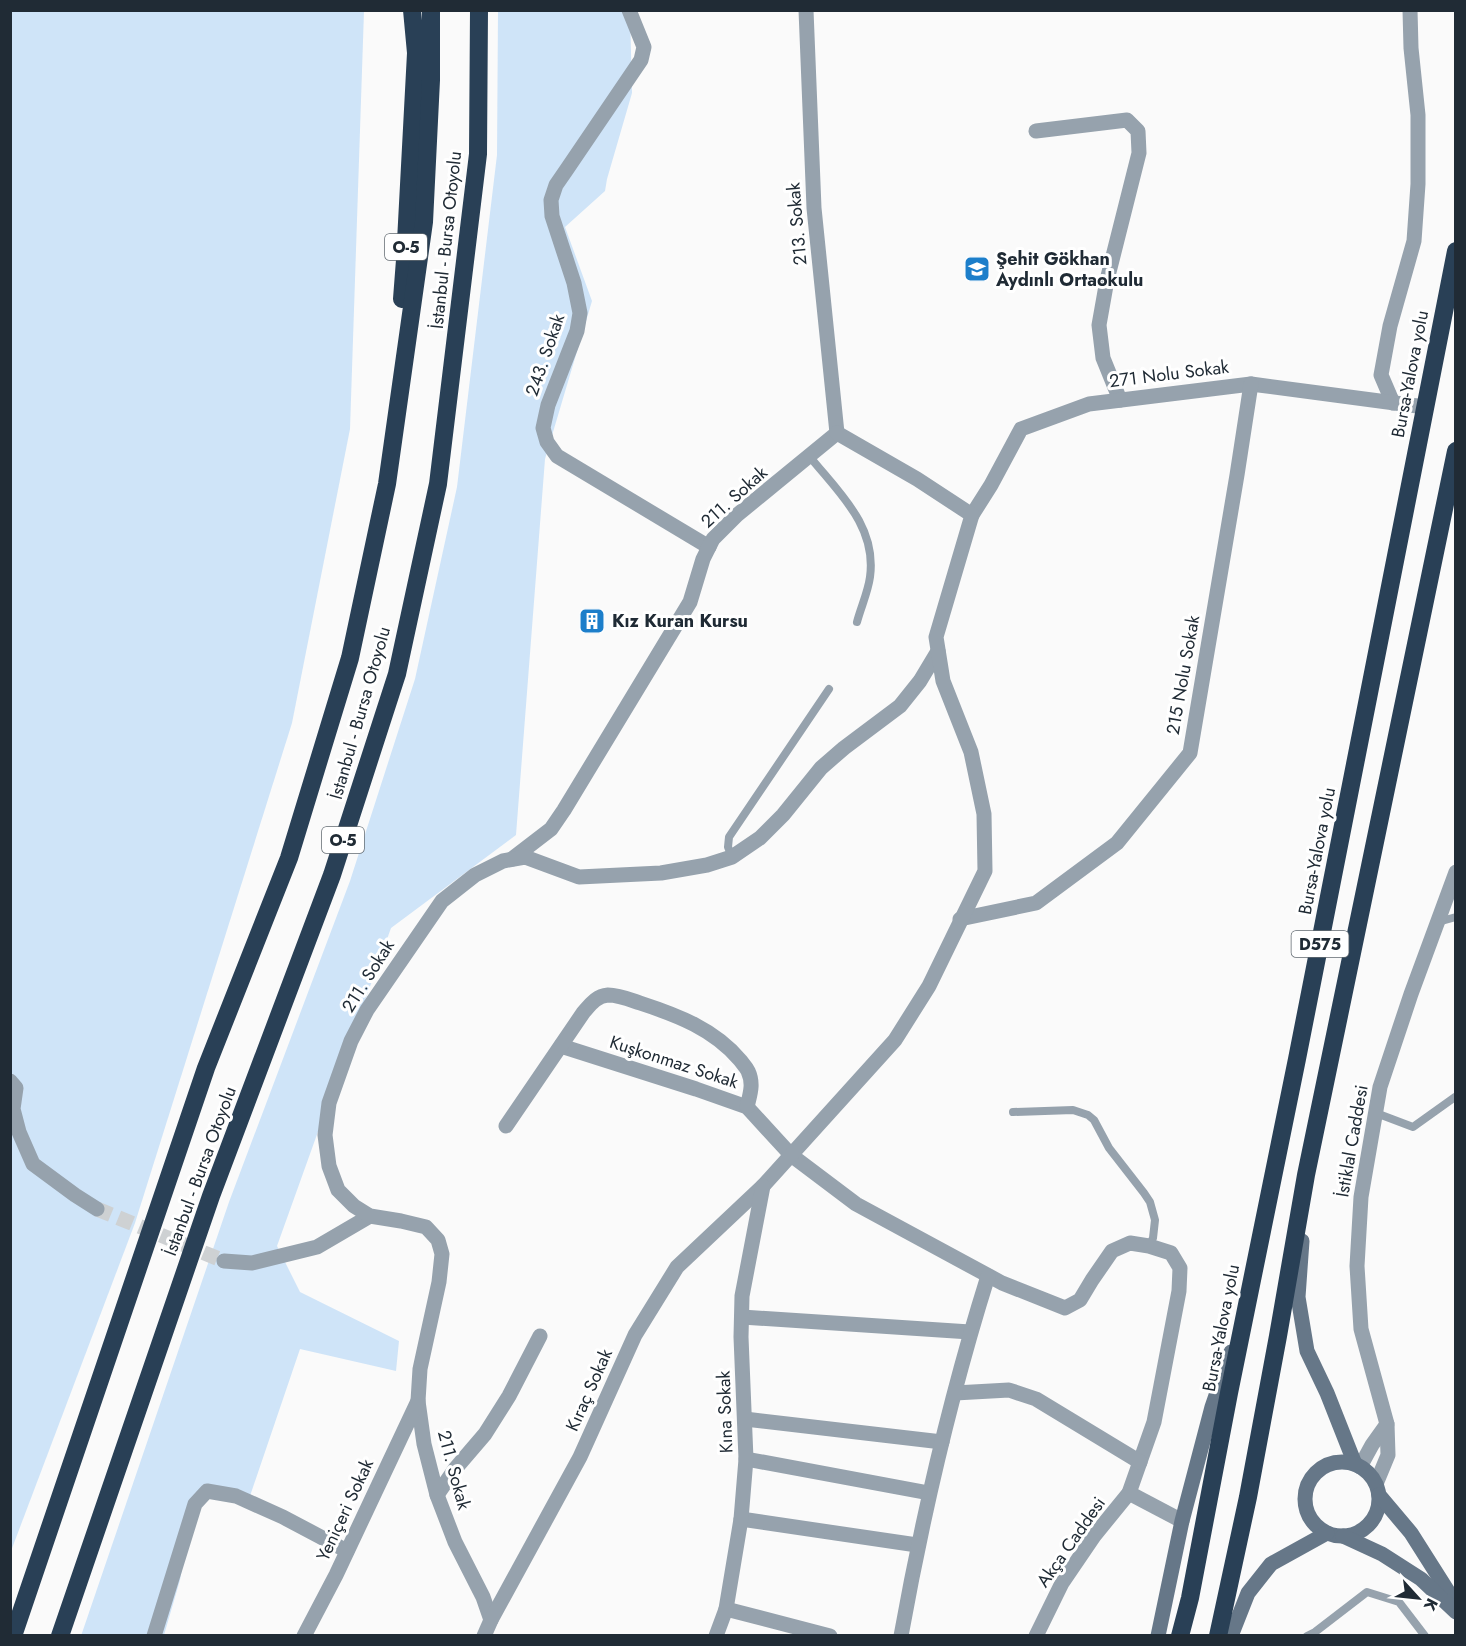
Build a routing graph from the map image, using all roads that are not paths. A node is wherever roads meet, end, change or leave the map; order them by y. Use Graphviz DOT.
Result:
graph roads {
  1 [pos="412,10"];
  2 [pos="431,10"];
  3 [pos="479,10"];
  4 [pos="629,10"];
  5 [pos="806,10"];
  6 [pos="1410,10"];
  7 [pos="1036,131"];
  8 [pos="1455,251"];
  9 [pos="1251,384"];
  10 [pos="1120,400"];
  11 [pos="1393,403"];
  12 [pos="1425,407"];
  13 [pos="837,433"];
  14 [pos="1455,451"];
  15 [pos="810,457"];
  16 [pos="387,484"];
  17 [pos="972,515"];
  18 [pos="709,547"];
  19 [pos="857,622"];
  20 [pos="938,651"];
  21 [pos="829,690"];
  22 [pos="732,857"];
  23 [pos="510,860"];
  24 [pos="1455,872"];
  25 [pos="1455,917"];
  26 [pos="960,919"];
  27 [pos="1437,922"];
  28 [pos="561,1046"];
  29 [pos="10,1081"];
  30 [pos="1455,1098"];
  31 [pos="747,1107"];
  32 [pos="1013,1112"];
  33 [pos="1376,1113"];
  34 [pos="506,1126"];
  35 [pos="791,1155"];
  36 [pos="1306,1175"];
  37 [pos="763,1186"];
  38 [pos="97,1209"];
  39 [pos="370,1216"];
  40 [pos="1149,1246"];
  41 [pos="224,1261"];
  42 [pos="988,1276"];
  43 [pos="1247,1304"];
  44 [pos="742,1317"];
  45 [pos="970,1332"];
  46 [pos="540,1336"];
  47 [pos="955,1393"];
  48 [pos="418,1401"];
  49 [pos="745,1419"];
  50 [pos="1387,1425"];
  51 [pos="942,1443"];
  52 [pos="746,1459"];
  53 [pos="1140,1462"];
  54 [pos="1358,1466"];
  55 [pos="1377,1490"];
  56 [pos="929,1493"];
  57 [pos="1129,1493"];
  58 [pos="437,1495"];
  59 [pos="741,1519"];
  60 [pos="1182,1521"];
  61 [pos="1327,1533"];
  62 [pos="1343,1536"];
  63 [pos="917,1545"];
  64 [pos="347,1551"];
  65 [pos="1455,1604"];
  66 [pos="726,1609"];
  67 [pos="1455,1612"];
  68 [pos="491,1620"];
  69 [pos="1313,1634"];
  70 [pos="13,1635"];
  71 [pos="60,1635"];
  72 [pos="154,1635"];
  73 [pos="304,1635"];
  74 [pos="484,1635"];
  75 [pos="716,1635"];
  76 [pos="830,1635"];
  77 [pos="901,1635"];
  78 [pos="1036,1635"];
  79 [pos="1158,1635"];
  80 [pos="1180,1635"];
  81 [pos="1218,1635"];
  82 [pos="1231,1635"];
  83 [pos="1425,1635"];
  1 -- 16 [label="highway, O-5"];
  2 -- 16 [label="highway, İstanbul - Bursa Otoyolu / O-5"];
  3 -- 71 [label="highway, İstanbul - Bursa Otoyolu / O-5"];
  4 -- 18 [label="street, 243. Sokak"];
  5 -- 13 [label="street, 213. Sokak"];
  6 -- 11 [label="street"];
  7 -- 10 [label="street"];
  8 -- 12 [label="highway, Bursa-Yalova yolu / D575"];
  9 -- 10 [label="street, 271 Nolu Sokak"];
  9 -- 11 [label="street, 271 Nolu Sokak"];
  9 -- 26 [label="street, 215 Nolu Sokak"];
  10 -- 17 [label="street, 271 Nolu Sokak"];
  11 -- 12 [label="street, 271 Nolu Sokak"];
  12 -- 43 [label="highway, Bursa-Yalova yolu / D575"];
  13 -- 15 [label="street, 211. Sokak"];
  13 -- 17 [label="street"];
  14 -- 36 [label="highway, D575"];
  15 -- 18 [label="street, 211. Sokak"];
  15 -- 19 [label="lane"];
  16 -- 70 [label="highway, İstanbul - Bursa Otoyolu / O-5"];
  17 -- 20 [label="street, 271 Nolu Sokak"];
  18 -- 23 [label="street, 211. Sokak"];
  20 -- 22 [label="street"];
  20 -- 26 [label="street, Kıraç Sokak"];
  21 -- 22 [label="lane"];
  22 -- 23 [label="street"];
  23 -- 39 [label="street, 211. Sokak"];
  24 -- 27 [label="street, İstiklal Caddesi"];
  25 -- 27 [label="lane"];
  26 -- 35 [label="street, Kıraç Sokak"];
  27 -- 33 [label="street, İstiklal Caddesi"];
  28 -- 31 [label="street, Kuşkonmaz Sokak"];
  28 -- 31 [label="street"];
  28 -- 34 [label="street"];
  29 -- 38 [label="street"];
  30 -- 33 [label="lane"];
  31 -- 35 [label="street, Kuşkonmaz Sokak"];
  32 -- 40 [label="lane"];
  33 -- 50 [label="street, İstiklal Caddesi"];
  35 -- 37 [label="street, Kıraç Sokak"];
  35 -- 42 [label="street, Kuşkonmaz Sokak"];
  36 -- 54 [label="main road, İstiklal Caddesi"];
  36 -- 81 [label="highway, D575"];
  37 -- 44 [label="street, Kına Sokak"];
  37 -- 68 [label="street, Kıraç Sokak"];
  39 -- 41 [label="street"];
  39 -- 48 [label="street, 211. Sokak"];
  40 -- 42 [label="street, Kuşkonmaz Sokak"];
  40 -- 53 [label="street"];
  42 -- 45 [label="street"];
  43 -- 60 [label="main road"];
  43 -- 80 [label="highway, Bursa-Yalova yolu / D575"];
  44 -- 45 [label="street"];
  44 -- 49 [label="street, Kına Sokak"];
  45 -- 47 [label="street"];
  46 -- 58 [label="street"];
  47 -- 51 [label="street"];
  47 -- 53 [label="street"];
  48 -- 58 [label="street, 211. Sokak"];
  48 -- 64 [label="street, Yeniçeri Sokak"];
  49 -- 51 [label="street"];
  49 -- 52 [label="street, Kına Sokak"];
  50 -- 54 [label="street"];
  50 -- 55 [label="street, İstiklal Caddesi"];
  51 -- 56 [label="street"];
  52 -- 56 [label="street"];
  52 -- 59 [label="street, Kına Sokak"];
  53 -- 57 [label="street"];
  54 -- 55 [label="main road"];
  54 -- 61 [label="main road"];
  55 -- 62 [label="main road"];
  55 -- 65 [label="main road"];
  56 -- 63 [label="street"];
  57 -- 60 [label="street, Akça Caddesi"];
  57 -- 78 [label="street, Akça Caddesi"];
  58 -- 68 [label="street, 211. Sokak"];
  59 -- 63 [label="street"];
  59 -- 66 [label="street, Kına Sokak"];
  60 -- 79 [label="main road"];
  61 -- 62 [label="main road"];
  61 -- 82 [label="main road"];
  62 -- 67 [label="main road"];
  63 -- 77 [label="street"];
  64 -- 72 [label="street"];
  64 -- 73 [label="street, Yeniçeri Sokak"];
  66 -- 75 [label="street, Kına Sokak"];
  66 -- 76 [label="street"];
  68 -- 74 [label="street, Kıraç Sokak"];
  69 -- 83 [label="lane"];
}
